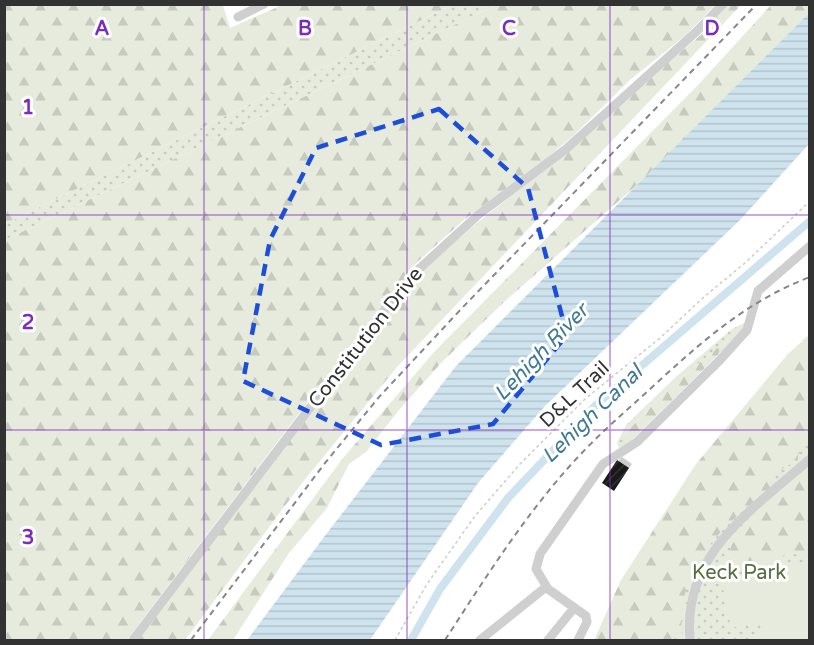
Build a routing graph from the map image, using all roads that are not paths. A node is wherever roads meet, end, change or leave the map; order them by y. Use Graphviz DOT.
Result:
graph roads {
  1 [pos="264,4"];
  2 [pos="723,4"];
  3 [pos="238,17"];
  4 [pos="810,246"];
  5 [pos="810,459"];
  6 [pos="546,587"];
  7 [pos="574,608"];
  8 [pos="134,640"];
  9 [pos="480,640"];
  10 [pos="548,640"];
  11 [pos="578,640"];
  12 [pos="690,640"];
  1 -- 3 [label="street"];
  2 -- 8 [label="street, Constitution Drive"];
  4 -- 6 [label="street"];
  5 -- 12 [label="street"];
  6 -- 7 [label="street"];
  6 -- 9 [label="street"];
  7 -- 10 [label="street"];
  7 -- 11 [label="street"];
}
